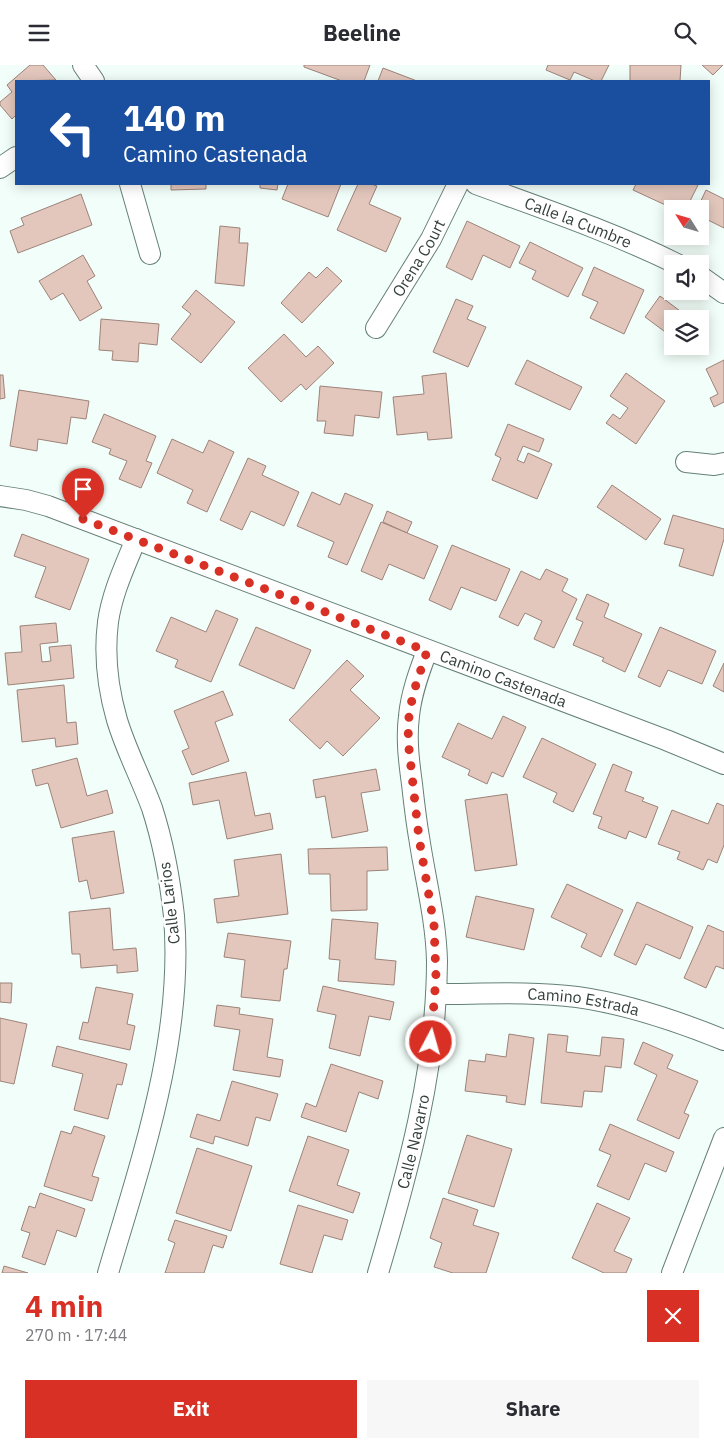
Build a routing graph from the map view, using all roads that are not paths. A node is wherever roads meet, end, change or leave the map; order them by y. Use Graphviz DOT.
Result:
graph roads {
  1 [pos="83,65"];
  2 [pos="93,80"];
  3 [pos="15,158"];
  4 [pos="0,168"];
  5 [pos="130,185"];
  6 [pos="458,185"];
  7 [pos="479,185"];
  8 [pos="150,254"];
  9 [pos="664,258"];
  10 [pos="709,282"];
  11 [pos="724,293"];
  12 [pos="376,328"];
  13 [pos="686,461"];
  14 [pos="724,463"];
  15 [pos="0,496"];
  16 [pos="136,539"];
  17 [pos="427,651"];
  18 [pos="724,764"];
  19 [pos="436,994"];
  20 [pos="724,1040"];
  21 [pos="724,1138"];
  22 [pos="108,1273"];
  23 [pos="378,1273"];
  24 [pos="672,1273"];
  1 -- 2 [label="street"];
  3 -- 4 [label="street"];
  5 -- 8 [label="street"];
  6 -- 12 [label="street, Orena Court"];
  7 -- 9 [label="street, Calle la Cumbre"];
  10 -- 11 [label="street"];
  13 -- 14 [label="street"];
  15 -- 16 [label="street, Camino Castenada"];
  16 -- 17 [label="street, Camino Castenada"];
  16 -- 22 [label="street, Calle Larios"];
  17 -- 18 [label="street, Camino Castenada"];
  17 -- 19 [label="street, Calle Navarro"];
  19 -- 20 [label="street, Camino Estrada"];
  19 -- 23 [label="street, Calle Navarro"];
  21 -- 24 [label="street"];
}
